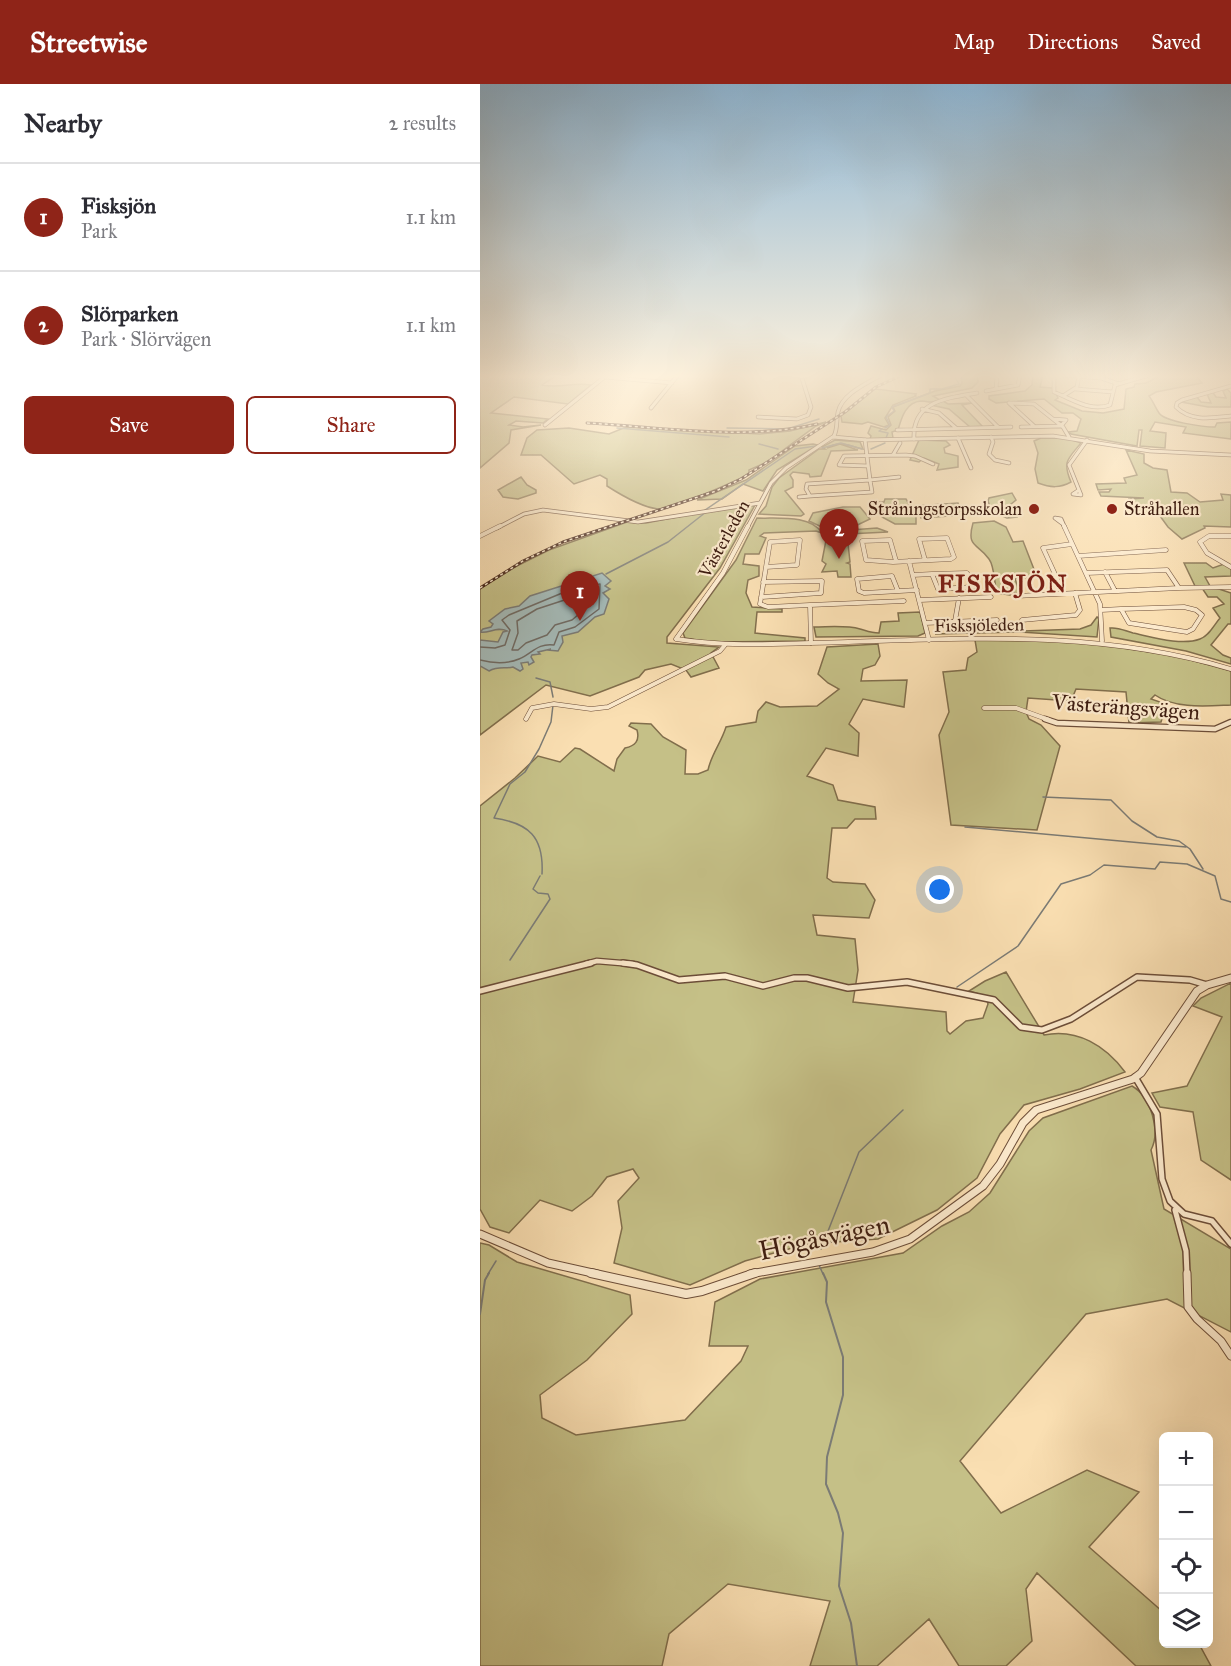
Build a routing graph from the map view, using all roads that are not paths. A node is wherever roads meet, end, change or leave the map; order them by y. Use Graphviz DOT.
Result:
graph roads {
  1 [pos="815,449"];
  2 [pos="866,449"];
  3 [pos="896,449"];
  4 [pos="963,449"];
  5 [pos="989,449"];
  6 [pos="1081,449"];
  7 [pos="1134,449"];
  8 [pos="866,455"];
  9 [pos="893,455"];
  10 [pos="1231,455"];
  11 [pos="1009,463"];
  12 [pos="933,464"];
  13 [pos="868,466"];
  14 [pos="971,468"];
  15 [pos="898,477"];
  16 [pos="871,480"];
  17 [pos="1079,490"];
  18 [pos="810,496"];
  19 [pos="799,497"];
  20 [pos="760,503"];
  21 [pos="1063,524"];
  22 [pos="480,536"];
  23 [pos="1231,536"];
  24 [pos="1072,544"];
  25 [pos="1166,550"];
  26 [pos="1078,556"];
  27 [pos="925,560"];
  28 [pos="896,561"];
  29 [pos="909,561"];
  30 [pos="766,567"];
  31 [pos="1231,567"];
  32 [pos="1105,572"];
  33 [pos="1086,573"];
  34 [pos="932,574"];
  35 [pos="913,575"];
  36 [pos="763,582"];
  37 [pos="1059,583"];
  38 [pos="1231,586"];
  39 [pos="1179,588"];
  40 [pos="898,591"];
  41 [pos="917,591"];
  42 [pos="1115,591"];
  43 [pos="1095,592"];
  44 [pos="1075,593"];
  45 [pos="1015,596"];
  46 [pos="761,597"];
  47 [pos="991,597"];
  48 [pos="959,598"];
  49 [pos="920,600"];
  50 [pos="903,601"];
  51 [pos="810,605"];
  52 [pos="1121,609"];
  53 [pos="1101,610"];
  54 [pos="997,620"];
  55 [pos="1022,620"];
  56 [pos="955,621"];
  57 [pos="926,623"];
  58 [pos="929,640"];
  59 [pos="1102,641"];
  60 [pos="811,643"];
  61 [pos="725,645"];
  62 [pos="1231,669"];
  63 [pos="984,708"];
  64 [pos="526,719"];
  65 [pos="1231,722"];
  66 [pos="1231,978"];
  67 [pos="1207,985"];
  68 [pos="480,991"];
  69 [pos="1135,1077"];
  70 [pos="1174,1207"];
  71 [pos="480,1234"];
  72 [pos="1231,1244"];
  73 [pos="1231,1356"];
  1 -- 20 [label="street, Västerleden"];
  2 -- 8 [label="street"];
  3 -- 9 [label="street"];
  4 -- 14 [label="street"];
  5 -- 11 [label="street"];
  6 -- 17 [label="street"];
  7 -- 10 [label="street"];
  8 -- 9 [label="street"];
  8 -- 13 [label="street"];
  8 -- 13 [label="street"];
  9 -- 12 [label="street"];
  13 -- 16 [label="street"];
  15 -- 16 [label="street"];
  16 -- 18 [label="street"];
  16 -- 18 [label="street"];
  18 -- 19 [label="street"];
  20 -- 22 [label="street"];
  20 -- 61 [label="street, Västerleden"];
  21 -- 24 [label="street"];
  23 -- 31 [label="street"];
  24 -- 26 [label="street"];
  24 -- 37 [label="street"];
  25 -- 26 [label="street"];
  26 -- 33 [label="street"];
  27 -- 27 [label="street"];
  27 -- 29 [label="street"];
  28 -- 28 [label="street"];
  28 -- 29 [label="street"];
  29 -- 35 [label="street"];
  30 -- 30 [label="street"];
  30 -- 36 [label="street"];
  32 -- 33 [label="street"];
  32 -- 39 [label="street"];
  32 -- 42 [label="street"];
  33 -- 43 [label="street"];
  34 -- 34 [label="street"];
  34 -- 35 [label="street"];
  35 -- 41 [label="street"];
  36 -- 46 [label="street"];
  36 -- 46 [label="street"];
  38 -- 39 [label="street"];
  39 -- 42 [label="street"];
  40 -- 40 [label="street"];
  40 -- 41 [label="street"];
  41 -- 49 [label="street"];
  42 -- 43 [label="street"];
  43 -- 44 [label="street"];
  43 -- 53 [label="street"];
  44 -- 45 [label="street"];
  44 -- 55 [label="street"];
  46 -- 51 [label="street"];
  47 -- 48 [label="street"];
  48 -- 49 [label="street"];
  48 -- 56 [label="street"];
  49 -- 57 [label="street"];
  50 -- 51 [label="street"];
  51 -- 60 [label="street"];
  52 -- 52 [label="street"];
  52 -- 53 [label="street"];
  53 -- 59 [label="street"];
  54 -- 56 [label="street"];
  56 -- 57 [label="street"];
  57 -- 58 [label="street"];
  58 -- 59 [label="street, Fisksjöleden"];
  58 -- 60 [label="street, Fisksjöleden"];
  59 -- 62 [label="street, Fisksjöleden"];
  60 -- 61 [label="street, Fisksjöleden"];
  61 -- 64 [label="street"];
  63 -- 65 [label="street, Västerängsvägen"];
  66 -- 67 [label="street"];
  67 -- 68 [label="street"];
  67 -- 69 [label="street"];
  69 -- 70 [label="street"];
  69 -- 71 [label="street, Högåsvägen"];
  70 -- 72 [label="street"];
  70 -- 73 [label="street"];
}
